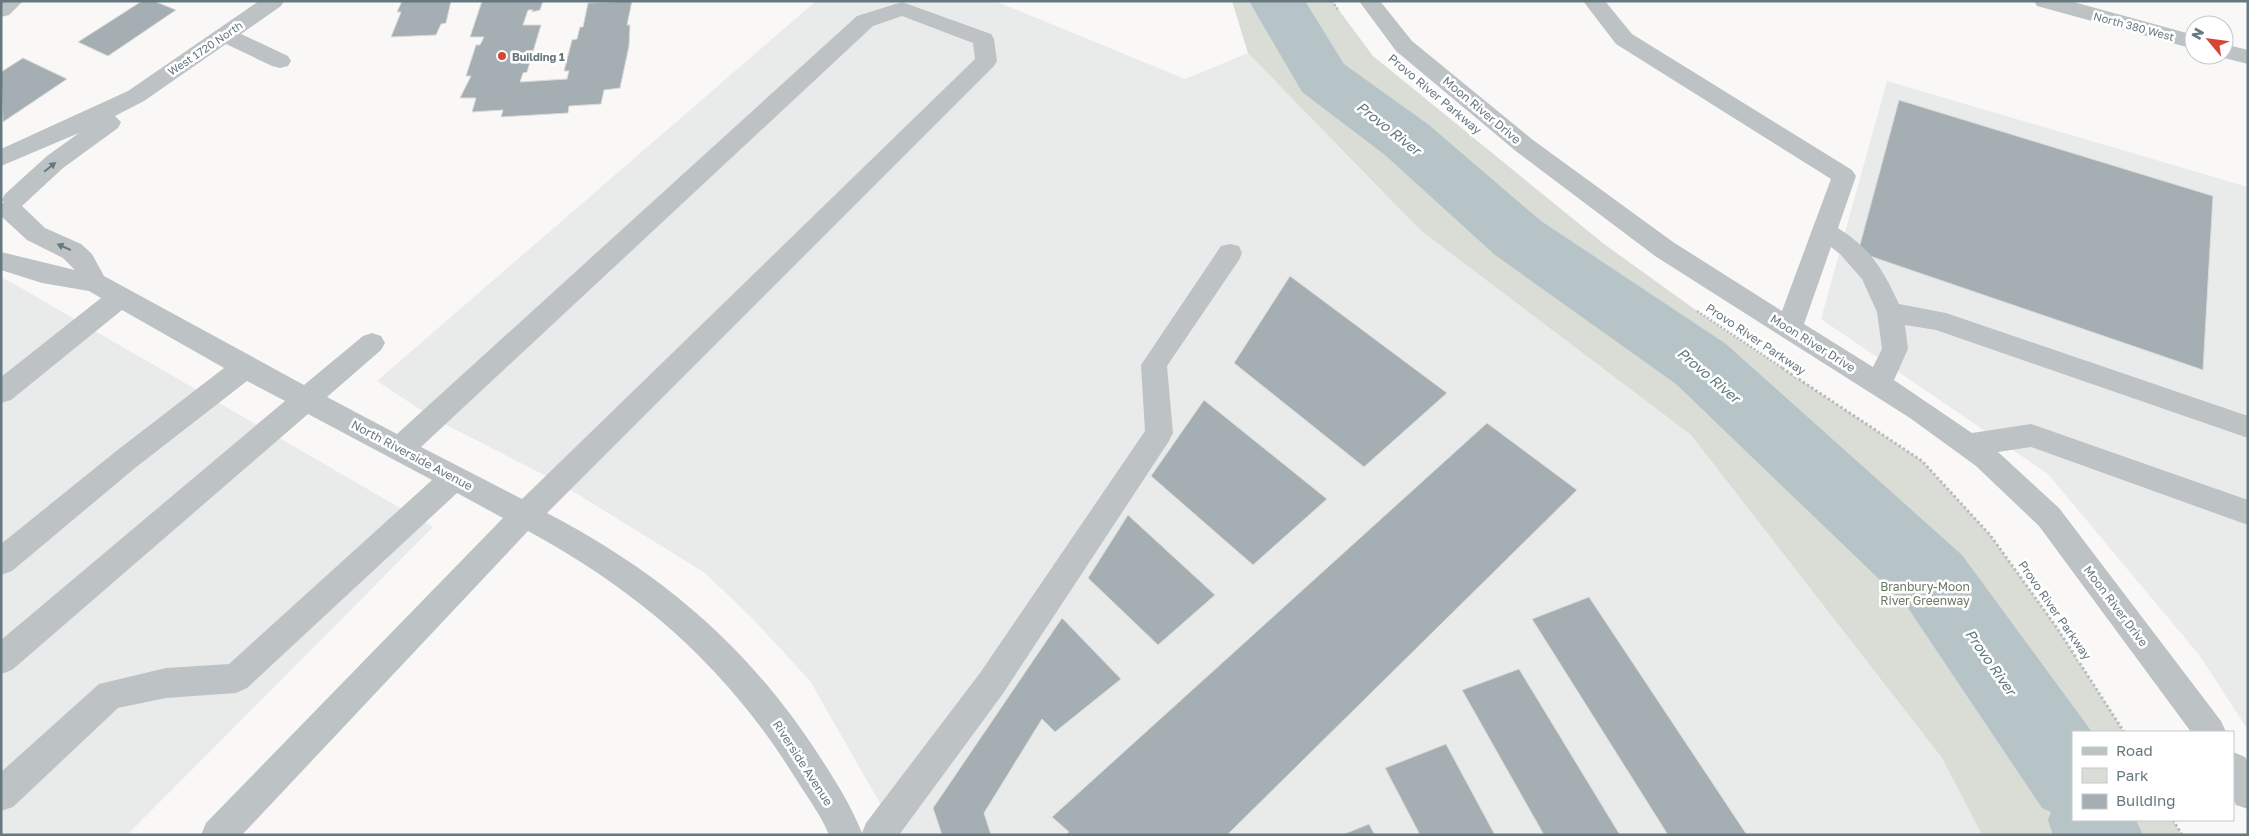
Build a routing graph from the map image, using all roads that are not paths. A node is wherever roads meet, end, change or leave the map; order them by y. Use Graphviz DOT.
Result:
graph roads {
  1 [pos="13,1"];
  2 [pos="274,1"];
  3 [pos="1368,1"];
  4 [pos="1593,1"];
  5 [pos="2044,1"];
  6 [pos="1,10"];
  7 [pos="224,35"];
  8 [pos="2184,39"];
  9 [pos="2234,54"];
  10 [pos="2248,57"];
  11 [pos="280,62"];
  12 [pos="136,96"];
  13 [pos="1,158"];
  14 [pos="1,174"];
  15 [pos="8,210"];
  16 [pos="1824,231"];
  17 [pos="1230,253"];
  18 [pos="1,261"];
  19 [pos="95,283"];
  20 [pos="121,297"];
  21 [pos="1890,312"];
  22 [pos="1789,328"];
  23 [pos="372,343"];
  24 [pos="246,367"];
  25 [pos="1878,384"];
  26 [pos="1,392"];
  27 [pos="306,399"];
  28 [pos="2248,418"];
  29 [pos="2248,427"];
  30 [pos="1968,445"];
  31 [pos="400,449"];
  32 [pos="454,478"];
  33 [pos="2248,513"];
  34 [pos="525,515"];
  35 [pos="1,562"];
  36 [pos="716,649"];
  37 [pos="1,660"];
  38 [pos="2209,731"];
  39 [pos="2234,770"];
  40 [pos="2248,793"];
  41 [pos="1,795"];
  42 [pos="218,835"];
  43 [pos="846,835"];
  44 [pos="878,835"];
  1 -- 6 [label="street"];
  2 -- 7 [label="street, West 1720 North"];
  3 -- 22 [label="street, Moon River Drive"];
  4 -- 16 [label="street"];
  5 -- 8 [label="street, North 380 West"];
  7 -- 11 [label="street"];
  7 -- 12 [label="street, West 1720 North"];
  9 -- 10 [label="street"];
  12 -- 13 [label="street, West 1720 North"];
  15 -- 12 [label="street, West 1720 North, one-way"];
  14 -- 15 [label="street"];
  19 -- 15 [label="street, one-way"];
  16 -- 21 [label="street"];
  16 -- 22 [label="street"];
  17 -- 44 [label="street"];
  18 -- 19 [label="street, North Riverside Avenue"];
  19 -- 20 [label="street, North Riverside Avenue"];
  20 -- 24 [label="street, North Riverside Avenue"];
  20 -- 26 [label="street"];
  21 -- 25 [label="street"];
  21 -- 29 [label="street"];
  22 -- 25 [label="street, Moon River Drive"];
  23 -- 27 [label="street"];
  24 -- 27 [label="street, North Riverside Avenue"];
  24 -- 35 [label="street"];
  25 -- 30 [label="street, Moon River Drive"];
  27 -- 31 [label="street, North Riverside Avenue"];
  27 -- 37 [label="street"];
  28 -- 29 [label="street"];
  30 -- 33 [label="street"];
  30 -- 38 [label="street, Moon River Drive"];
  31 -- 32 [label="street, North Riverside Avenue"];
  31 -- 34 [label="street"];
  32 -- 34 [label="street, North Riverside Avenue"];
  32 -- 41 [label="street"];
  34 -- 36 [label="street, North Riverside Avenue"];
  34 -- 42 [label="street"];
  36 -- 43 [label="street, Riverside Avenue"];
  39 -- 40 [label="street"];
}
